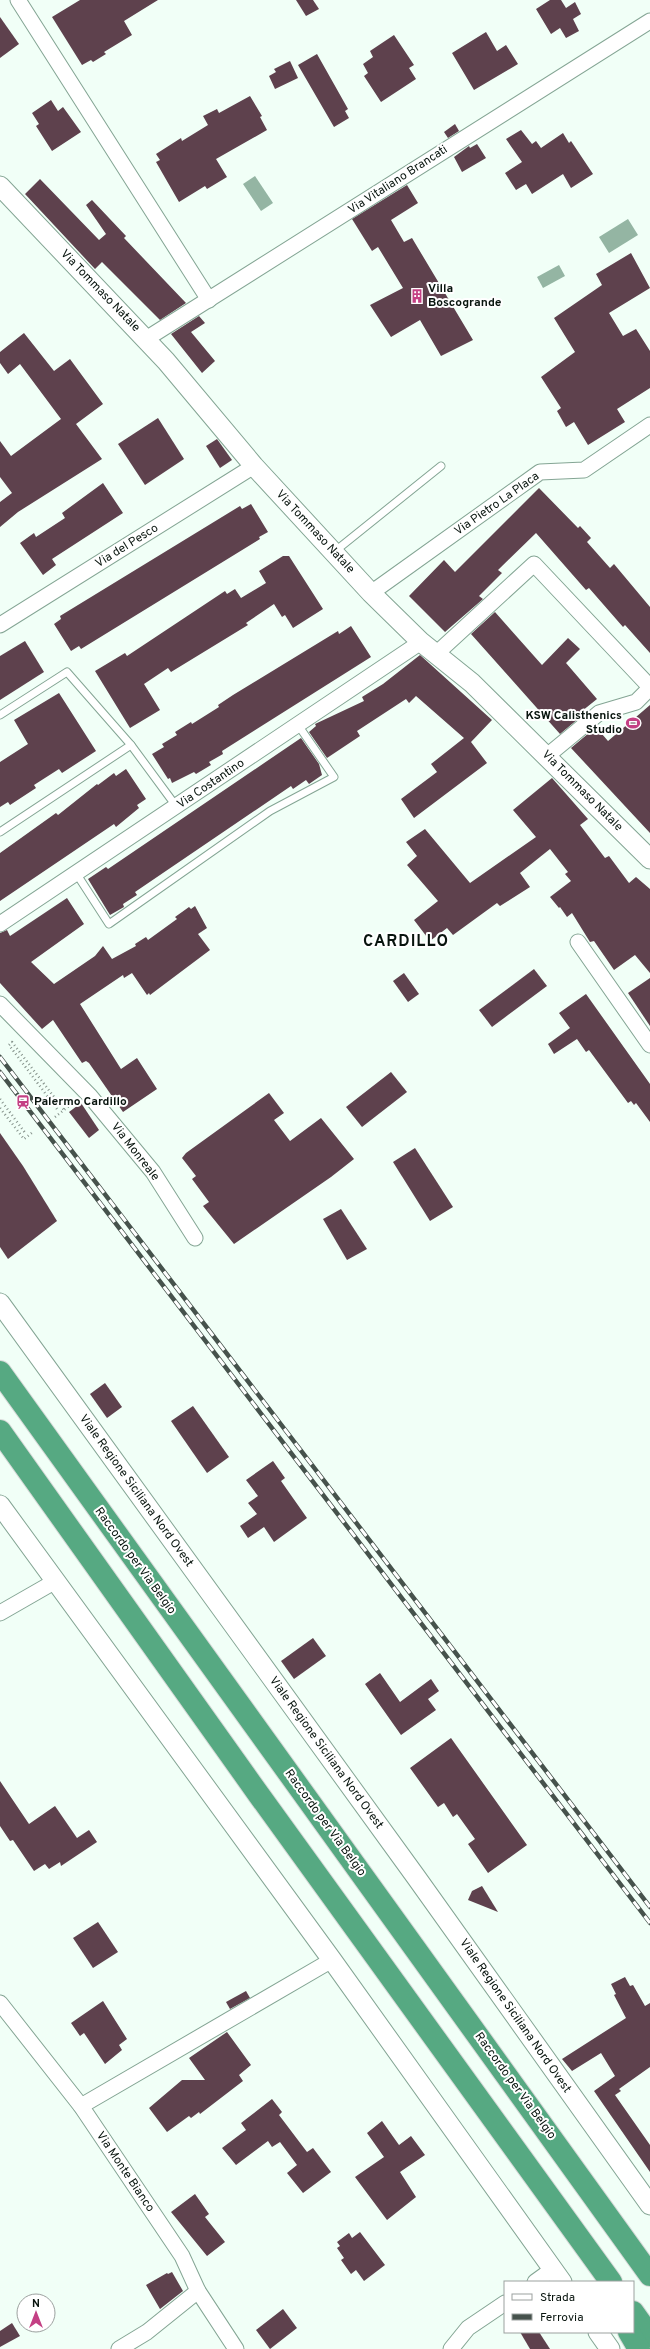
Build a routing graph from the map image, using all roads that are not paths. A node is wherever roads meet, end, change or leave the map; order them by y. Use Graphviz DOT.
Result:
graph roads {
  1 [pos="18,0"];
  2 [pos="650,22"];
  3 [pos="0,186"];
  4 [pos="209,300"];
  5 [pos="146,339"];
  6 [pos="650,425"];
  7 [pos="254,466"];
  8 [pos="441,466"];
  9 [pos="333,552"];
  10 [pos="371,593"];
  11 [pos="0,625"];
  12 [pos="421,642"];
  13 [pos="436,654"];
  14 [pos="650,687"];
  15 [pos="0,716"];
  16 [pos="298,725"];
  17 [pos="131,745"];
  18 [pos="547,756"];
  19 [pos="177,807"];
  20 [pos="0,832"];
  21 [pos="650,859"];
  22 [pos="76,874"];
  23 [pos="0,924"];
  24 [pos="578,942"];
  25 [pos="0,1004"];
  26 [pos="650,1045"];
  27 [pos="195,1238"];
  28 [pos="0,1303"];
  29 [pos="0,1372"];
  30 [pos="0,1431"];
  31 [pos="0,1505"];
  32 [pos="54,1582"];
  33 [pos="0,1613"];
  34 [pos="332,1960"];
  35 [pos="0,2003"];
  36 [pos="81,2106"];
  37 [pos="650,2205"];
  38 [pos="607,2215"];
  39 [pos="573,2229"];
  40 [pos="650,2268"];
  41 [pos="650,2275"];
  42 [pos="558,2276"];
  43 [pos="539,2281"];
  44 [pos="599,2281"];
  45 [pos="610,2281"];
  46 [pos="198,2291"];
  47 [pos="504,2304"];
  48 [pos="634,2313"];
  49 [pos="599,2333"];
  50 [pos="630,2333"];
  51 [pos="650,2336"];
  52 [pos="119,2349"];
  53 [pos="236,2349"];
  54 [pos="451,2349"];
  55 [pos="610,2349"];
  56 [pos="639,2349"];
  1 -- 4 [label="street"];
  2 -- 4 [label="street, Via Vitaliano Brancati"];
  3 -- 5 [label="street, Via Tommaso Natale"];
  4 -- 5 [label="street, Via Vitaliano Brancati"];
  5 -- 7 [label="street, Via Tommaso Natale"];
  6 -- 10 [label="street, Via Pietro La Placa"];
  7 -- 9 [label="street, Via Tommaso Natale"];
  7 -- 11 [label="street, Via del Pesco"];
  8 -- 9 [label="lane"];
  9 -- 10 [label="street, Via Tommaso Natale"];
  10 -- 12 [label="street, Via Tommaso Natale"];
  12 -- 13 [label="street, Via Tommaso Natale"];
  12 -- 16 [label="street, Via Costantino"];
  13 -- 14 [label="street"];
  13 -- 18 [label="street, Via Tommaso Natale"];
  14 -- 18 [label="street"];
  15 -- 17 [label="lane"];
  16 -- 19 [label="street, Via Costantino"];
  16 -- 22 [label="lane"];
  17 -- 19 [label="lane"];
  17 -- 20 [label="lane"];
  18 -- 21 [label="street, Via Tommaso Natale"];
  19 -- 22 [label="street, Via Costantino"];
  22 -- 23 [label="street, Via Costantino"];
  24 -- 26 [label="street"];
  25 -- 27 [label="street, Via Monreale"];
  28 -- 37 [label="street, Viale Regione Siciliana Nord Ovest"];
  29 -- 38 [label="highway, Raccordo per Via Belgio"];
  30 -- 39 [label="highway"];
  31 -- 32 [label="street"];
  32 -- 33 [label="street"];
  32 -- 34 [label="street"];
  34 -- 36 [label="street"];
  34 -- 42 [label="street"];
  35 -- 36 [label="street, Via Monte Bianco"];
  36 -- 46 [label="street, Via Monte Bianco"];
  38 -- 40 [label="highway"];
  38 -- 41 [label="highway, Raccordo per Via Belgio"];
  39 -- 44 [label="highway"];
  39 -- 45 [label="highway"];
  42 -- 43 [label="street"];
  46 -- 52 [label="street"];
  46 -- 53 [label="street, Via Monte Bianco"];
  47 -- 54 [label="street"];
  48 -- 51 [label="highway"];
  49 -- 55 [label="street"];
  50 -- 56 [label="highway"];
}
